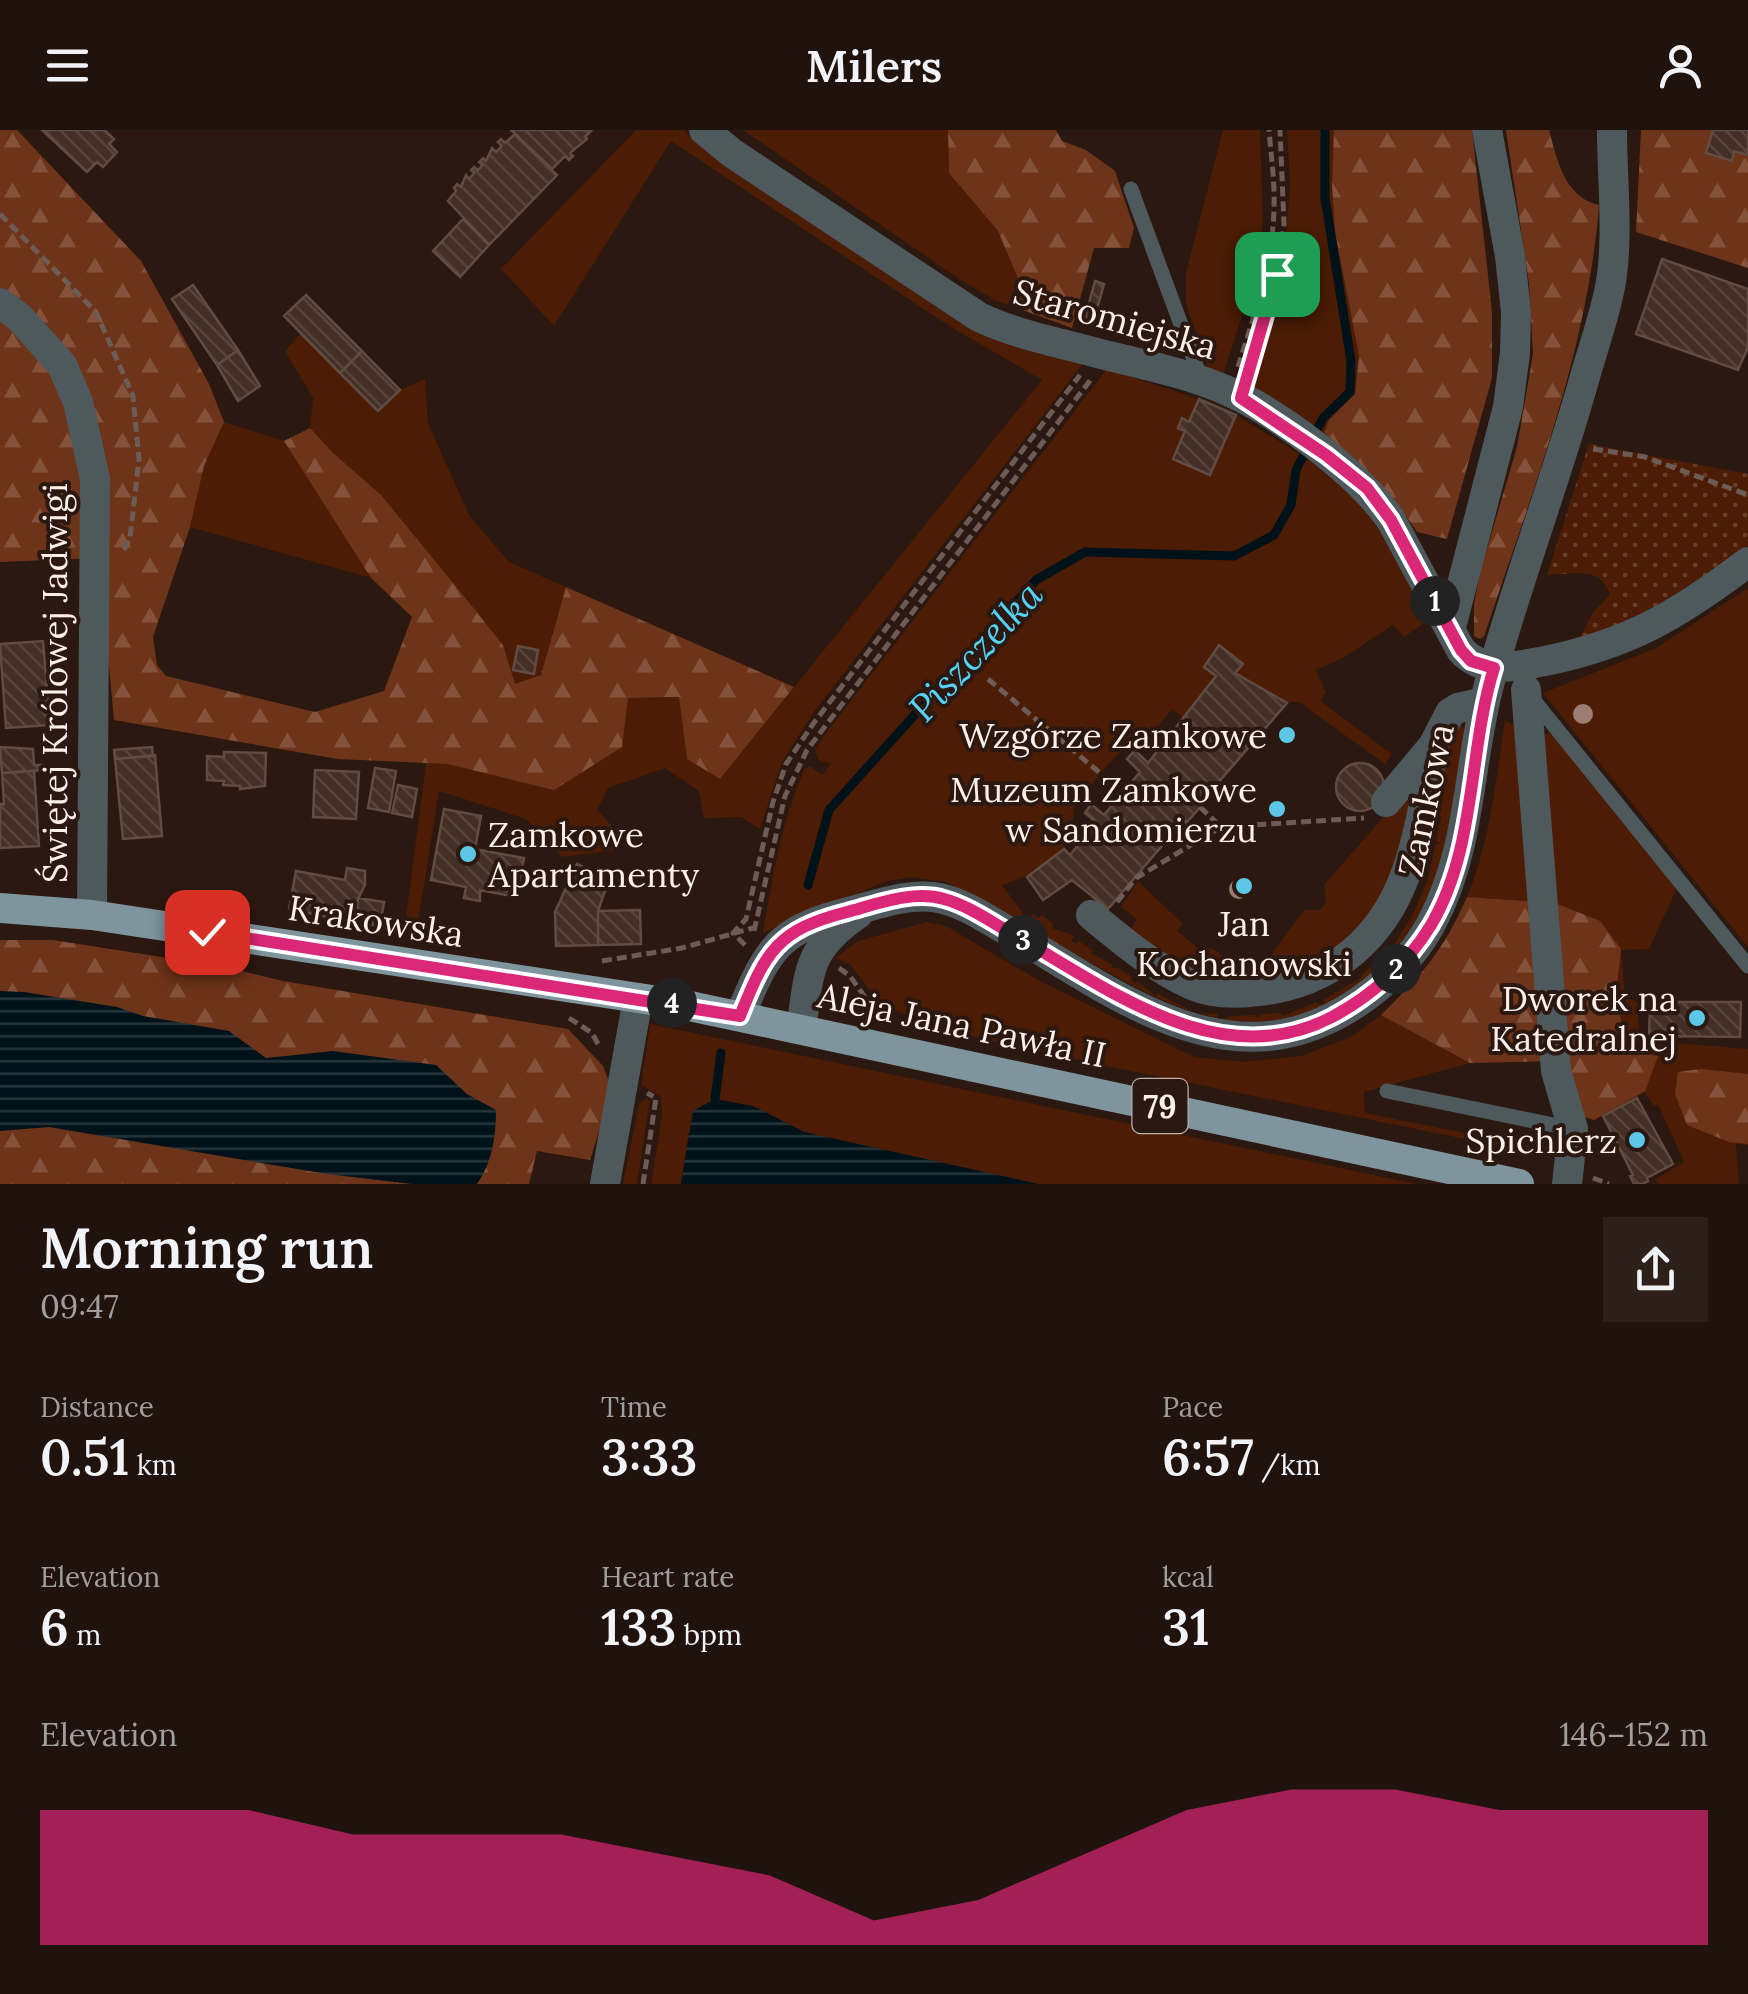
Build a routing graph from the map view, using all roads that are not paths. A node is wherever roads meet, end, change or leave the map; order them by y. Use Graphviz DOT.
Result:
graph roads {
  1 [pos="704,130"];
  2 [pos="1487,130"];
  3 [pos="1612,130"];
  4 [pos="1131,189"];
  5 [pos="0,303"];
  6 [pos="1225,391"];
  7 [pos="1748,562"];
  8 [pos="1451,627"];
  9 [pos="1513,675"];
  10 [pos="1484,702"];
  11 [pos="1433,746"];
  12 [pos="1386,802"];
  13 [pos="868,906"];
  14 [pos="0,908"];
  15 [pos="1101,912"];
  16 [pos="92,914"];
  17 [pos="1748,966"];
  18 [pos="638,998"];
  19 [pos="740,1016"];
  20 [pos="800,1029"];
  21 [pos="1387,1091"];
  22 [pos="1572,1130"];
  23 [pos="605,1184"];
  24 [pos="1519,1184"];
  25 [pos="1567,1184"];
  1 -- 6 [label="street, Staromiejska"];
  2 -- 8 [label="street"];
  3 -- 9 [label="street, Zamkowa"];
  4 -- 6 [label="lane"];
  5 -- 16 [label="street, Świętej Królowej Jadwigi"];
  6 -- 8 [label="street, Staromiejska"];
  7 -- 9 [label="street"];
  8 -- 9 [label="street, Staromiejska"];
  9 -- 10 [label="street, Zamkowa"];
  9 -- 17 [label="lane"];
  9 -- 22 [label="street"];
  10 -- 11 [label="street"];
  10 -- 13 [label="street, Zamkowa"];
  11 -- 12 [label="street"];
  11 -- 15 [label="street"];
  13 -- 19 [label="street, Zamkowa"];
  13 -- 20 [label="street, Zamkowa"];
  14 -- 16 [label="main road, Krakowska / 79"];
  16 -- 18 [label="main road, Krakowska / 79"];
  18 -- 19 [label="main road, Krakowska / 79"];
  18 -- 23 [label="street"];
  19 -- 20 [label="main road, Aleja Jana Pawła II / 79"];
  20 -- 24 [label="main road, Aleja Jana Pawła II / 79"];
  21 -- 22 [label="lane"];
  22 -- 25 [label="street"];
}
